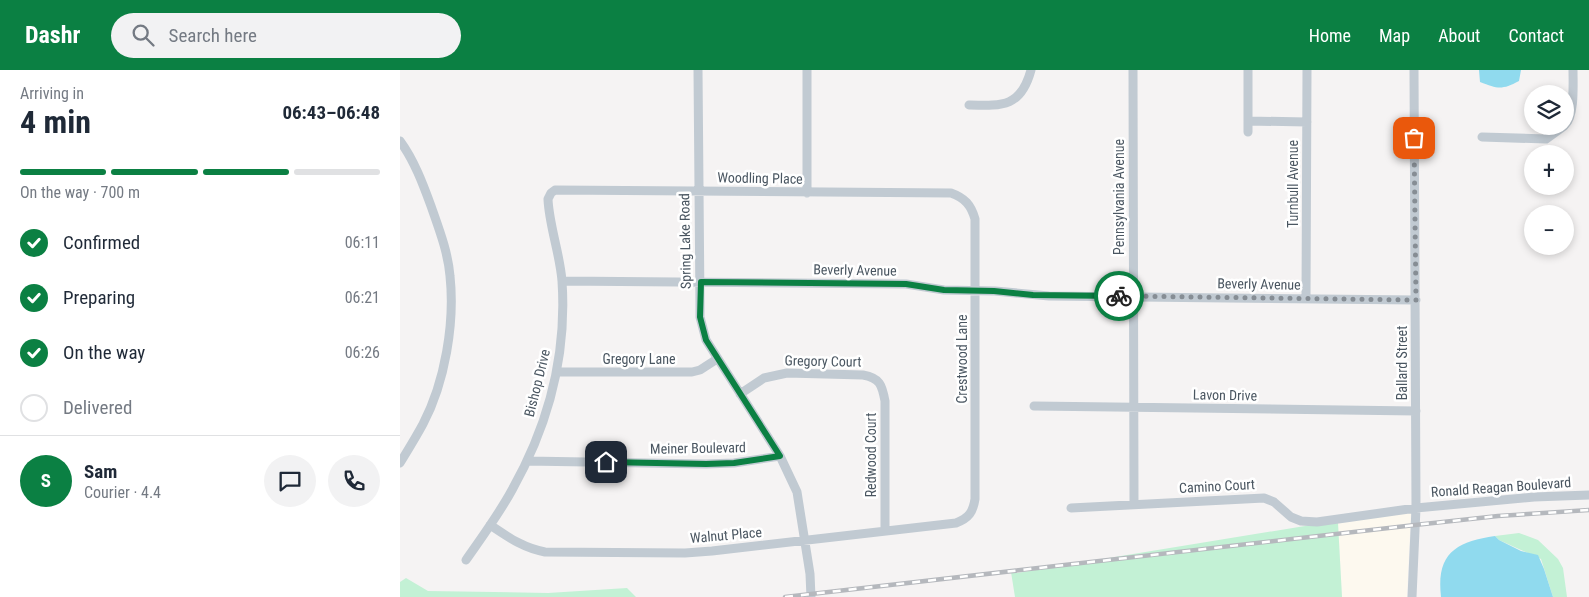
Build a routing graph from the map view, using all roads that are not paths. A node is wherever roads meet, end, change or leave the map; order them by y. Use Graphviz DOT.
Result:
graph roads {
  1 [pos="698,70"];
  2 [pos="807,70"];
  3 [pos="1031,70"];
  4 [pos="1133,70"];
  5 [pos="1248,70"];
  6 [pos="1307,70"];
  7 [pos="1414,70"];
  8 [pos="1573,70"];
  9 [pos="1573,85"];
  10 [pos="969,105"];
  11 [pos="1248,121"];
  12 [pos="1306,122"];
  13 [pos="1248,132"];
  14 [pos="1552,135"];
  15 [pos="1482,138"];
  16 [pos="400,141"];
  17 [pos="698,191"];
  18 [pos="551,193"];
  19 [pos="807,193"];
  20 [pos="967,202"];
  21 [pos="562,281"];
  22 [pos="701,282"];
  23 [pos="976,290"];
  24 [pos="1133,296"];
  25 [pos="1306,299"];
  26 [pos="1416,300"];
  27 [pos="716,359"];
  28 [pos="557,372"];
  29 [pos="879,381"];
  30 [pos="740,394"];
  31 [pos="1034,406"];
  32 [pos="1133,407"];
  33 [pos="1416,411"];
  34 [pos="780,456"];
  35 [pos="527,461"];
  36 [pos="400,463"];
  37 [pos="1589,495"];
  38 [pos="1134,504"];
  39 [pos="1071,508"];
  40 [pos="1416,508"];
  41 [pos="969,516"];
  42 [pos="490,526"];
  43 [pos="885,531"];
  44 [pos="806,541"];
  45 [pos="466,560"];
  46 [pos="811,596"];
  47 [pos="1412,597"];
  1 -- 17 [label="street, Spring Lake Road"];
  2 -- 19 [label="street"];
  3 -- 10 [label="street"];
  4 -- 24 [label="street, Pennsylvania Avenue"];
  5 -- 11 [label="street"];
  6 -- 12 [label="street, Turnbull Avenue"];
  7 -- 26 [label="street, Ballard Street"];
  8 -- 9 [label="street"];
  11 -- 12 [label="street"];
  11 -- 13 [label="street"];
  12 -- 25 [label="street, Turnbull Avenue"];
  14 -- 15 [label="street"];
  16 -- 36 [label="street"];
  17 -- 18 [label="street, Woodling Place"];
  17 -- 19 [label="street, Woodling Place"];
  17 -- 22 [label="street, Spring Lake Road"];
  18 -- 21 [label="street, Bishop Drive"];
  19 -- 20 [label="street, Woodling Place"];
  20 -- 23 [label="street, Crestwood Lane"];
  21 -- 22 [label="street, Beverly Avenue"];
  21 -- 28 [label="street, Bishop Drive"];
  22 -- 23 [label="street, Beverly Avenue"];
  22 -- 27 [label="street, Spring Lake Road"];
  23 -- 24 [label="street, Beverly Avenue"];
  23 -- 41 [label="street, Crestwood Lane"];
  24 -- 25 [label="street, Beverly Avenue"];
  24 -- 32 [label="street, Pennsylvania Avenue"];
  25 -- 26 [label="street, Beverly Avenue"];
  26 -- 33 [label="street, Ballard Street"];
  27 -- 28 [label="street, Gregory Lane"];
  27 -- 30 [label="street, Spring Lake Road"];
  28 -- 35 [label="street, Bishop Drive"];
  29 -- 30 [label="street, Gregory Court"];
  29 -- 43 [label="street, Redwood Court"];
  30 -- 34 [label="street, Spring Lake Road"];
  31 -- 32 [label="street, Lavon Drive"];
  32 -- 33 [label="street, Lavon Drive"];
  32 -- 38 [label="street, Pennsylvania Avenue"];
  33 -- 40 [label="street, Ballard Street"];
  34 -- 35 [label="street, Meiner Boulevard"];
  34 -- 44 [label="street, Spring Lake Road"];
  35 -- 42 [label="street, Bishop Drive"];
  37 -- 40 [label="street, Ronald Reagan Boulevard"];
  38 -- 39 [label="street, Camino Court"];
  38 -- 40 [label="street, Camino Court"];
  40 -- 47 [label="street, Ballard Street"];
  41 -- 43 [label="street, Walnut Place"];
  42 -- 44 [label="street, Walnut Place"];
  42 -- 45 [label="street, Bishop Drive"];
  43 -- 44 [label="street, Walnut Place"];
  44 -- 46 [label="street, Spring Lake Road"];
}
